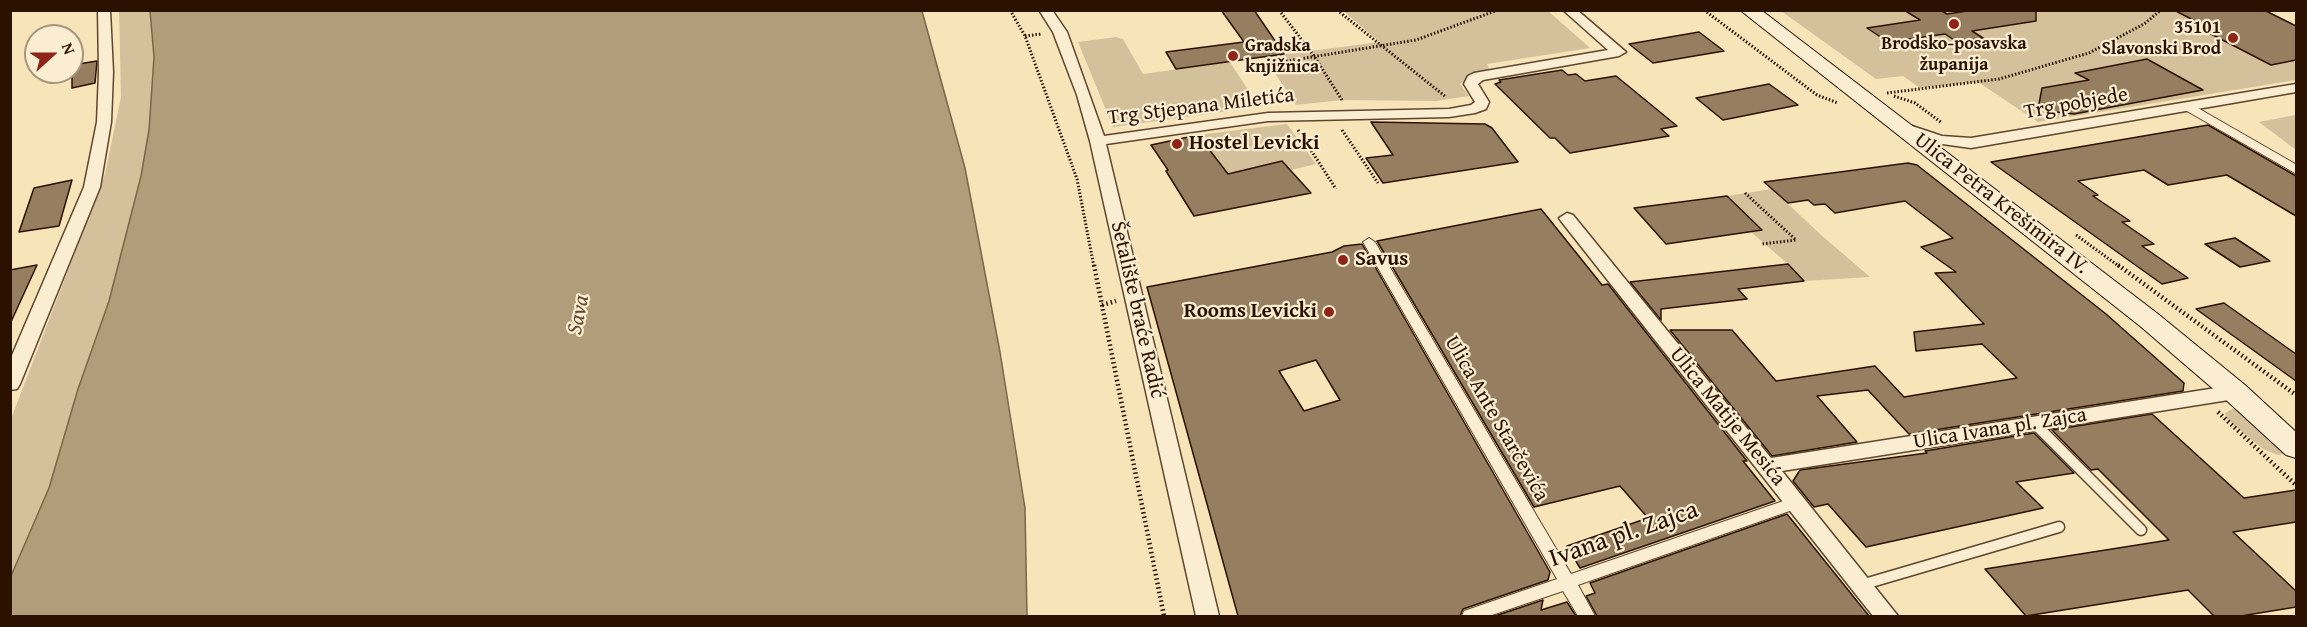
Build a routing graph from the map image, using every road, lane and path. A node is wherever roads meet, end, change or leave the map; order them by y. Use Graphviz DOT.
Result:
graph roads {
  1 [pos="104,10"];
  2 [pos="1010,10"];
  3 [pos="1044,10"];
  4 [pos="1280,10"];
  5 [pos="1337,10"];
  6 [pos="1498,10"];
  7 [pos="1569,10"];
  8 [pos="1704,10"];
  9 [pos="2161,10"];
  10 [pos="1753,12"];
  11 [pos="1380,46"];
  12 [pos="1314,56"];
  13 [pos="1269,64"];
  14 [pos="1782,70"];
  15 [pos="1879,86"];
  16 [pos="2296,88"];
  17 [pos="1888,93"];
  18 [pos="1446,97"];
  19 [pos="1862,97"];
  20 [pos="1342,100"];
  21 [pos="2188,106"];
  22 [pos="1339,124"];
  23 [pos="1898,125"];
  24 [pos="1944,125"];
  25 [pos="1098,141"];
  26 [pos="1971,143"];
  27 [pos="1953,168"];
  28 [pos="2296,169"];
  29 [pos="1378,183"];
  30 [pos="1745,193"];
  31 [pos="1567,218"];
  32 [pos="2068,229"];
  33 [pos="1369,242"];
  34 [pos="1762,244"];
  35 [pos="1118,301"];
  36 [pos="1102,305"];
  37 [pos="10,384"];
  38 [pos="2238,394"];
  39 [pos="2296,395"];
  40 [pos="2201,396"];
  41 [pos="2036,424"];
  42 [pos="2296,436"];
  43 [pos="2296,448"];
  44 [pos="1766,466"];
  45 [pos="2296,485"];
  46 [pos="1795,503"];
  47 [pos="2059,527"];
  48 [pos="2141,530"];
  49 [pos="1567,582"];
  50 [pos="1861,585"];
  51 [pos="1164,616"];
  52 [pos="1208,616"];
  53 [pos="1470,616"];
  54 [pos="1587,616"];
  55 [pos="1886,616"];
  1 -- 37 [label="street"];
  2 -- 36 [label="path"];
  3 -- 25 [label="street, Šetalište braće Radić"];
  4 -- 12 [label="path"];
  5 -- 11 [label="path"];
  6 -- 11 [label="path"];
  7 -- 25 [label="street, Trg Stjepana Miletića"];
  8 -- 14 [label="path"];
  9 -- 17 [label="path"];
  10 -- 19 [label="main road, Ulica Petra Krešimira IV."];
  11 -- 12 [label="path"];
  11 -- 18 [label="path"];
  12 -- 13 [label="path"];
  12 -- 20 [label="path"];
  15 -- 17 [label="path"];
  16 -- 21 [label="street, Trg pobjede"];
  17 -- 19 [label="path"];
  17 -- 24 [label="path"];
  19 -- 23 [label="main road, Ulica Petra Krešimira IV."];
  21 -- 26 [label="street, Trg pobjede"];
  21 -- 28 [label="lane"];
  22 -- 29 [label="path"];
  23 -- 26 [label="street, Trg pobjede"];
  23 -- 27 [label="main road, Ulica Petra Krešimira IV."];
  25 -- 52 [label="street, Šetalište braće Radić"];
  26 -- 27 [label="street"];
  27 -- 38 [label="main road, Ulica Petra Krešimira IV."];
  30 -- 34 [label="path"];
  31 -- 44 [label="street, Ulica Matije Mesića"];
  32 -- 39 [label="path"];
  33 -- 49 [label="street, Ulica Ante Starčevića"];
  35 -- 36 [label="path"];
  36 -- 51 [label="path"];
  38 -- 40 [label="street, Ulica Ivana pl. Zajca"];
  38 -- 42 [label="main road, Ulica Petra Krešimira IV."];
  38 -- 43 [label="main road, Ulica Petra Krešimira IV."];
  40 -- 41 [label="street, Ulica Ivana pl. Zajca"];
  40 -- 45 [label="path"];
  41 -- 44 [label="street, Ulica Ivana pl. Zajca"];
  41 -- 48 [label="lane"];
  44 -- 46 [label="street, Ulica Matije Mesića"];
  46 -- 49 [label="street, Ivana pl. Zajca"];
  46 -- 50 [label="street, Ulica Matije Mesića"];
  47 -- 50 [label="lane"];
  49 -- 53 [label="street, Ivana pl. Zajca"];
  49 -- 54 [label="street, Ulica Ante Starčevića"];
  50 -- 55 [label="street, Ulica Matije Mesića"];
}
